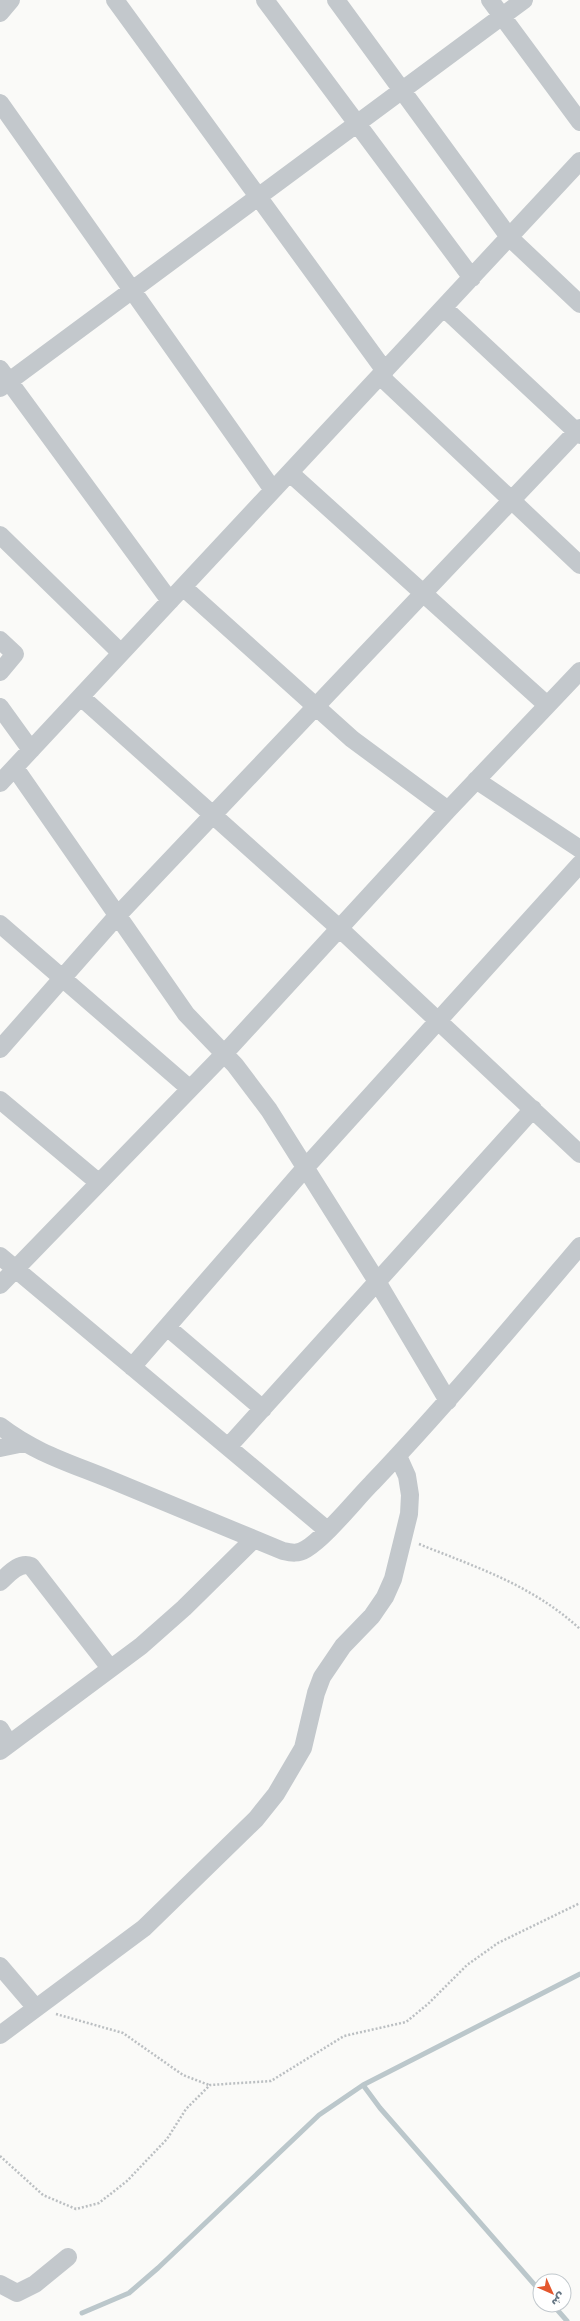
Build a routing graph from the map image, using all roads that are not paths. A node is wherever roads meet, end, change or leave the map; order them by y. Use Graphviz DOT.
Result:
graph roads {
  1 [pos="11,0"];
  2 [pos="115,0"];
  3 [pos="265,0"];
  4 [pos="336,0"];
  5 [pos="490,0"];
  6 [pos="524,0"];
  7 [pos="0,13"];
  8 [pos="502,17"];
  9 [pos="403,90"];
  10 [pos="0,103"];
  11 [pos="580,122"];
  12 [pos="357,123"];
  13 [pos="580,161"];
  14 [pos="259,196"];
  15 [pos="509,238"];
  16 [pos="472,278"];
  17 [pos="132,291"];
  18 [pos="580,304"];
  19 [pos="444,308"];
  20 [pos="382,373"];
  21 [pos="3,379"];
  22 [pos="579,431"];
  23 [pos="290,473"];
  24 [pos="273,490"];
  25 [pos="512,500"];
  26 [pos="0,535"];
  27 [pos="580,564"];
  28 [pos="184,587"];
  29 [pos="423,593"];
  30 [pos="170,601"];
  31 [pos="0,640"];
  32 [pos="122,653"];
  33 [pos="580,671"];
  34 [pos="0,672"];
  35 [pos="81,697"];
  36 [pos="547,705"];
  37 [pos="315,707"];
  38 [pos="0,708"];
  39 [pos="31,750"];
  40 [pos="15,768"];
  41 [pos="476,780"];
  42 [pos="0,783"];
  43 [pos="448,810"];
  44 [pos="213,815"];
  45 [pos="580,849"];
  46 [pos="580,864"];
  47 [pos="117,916"];
  48 [pos="0,924"];
  49 [pos="339,928"];
  50 [pos="64,979"];
  51 [pos="440,1021"];
  52 [pos="0,1049"];
  53 [pos="223,1054"];
  54 [pos="189,1088"];
  55 [pos="0,1100"];
  56 [pos="533,1110"];
  57 [pos="580,1154"];
  58 [pos="305,1168"];
  59 [pos="98,1182"];
  60 [pos="580,1246"];
  61 [pos="0,1256"];
  62 [pos="15,1269"];
  63 [pos="378,1283"];
  64 [pos="0,1285"];
  65 [pos="167,1327"];
  66 [pos="132,1367"];
  67 [pos="448,1401"];
  68 [pos="263,1409"];
  69 [pos="0,1426"];
  70 [pos="24,1443"];
  71 [pos="228,1447"];
  72 [pos="0,1448"];
  73 [pos="398,1456"];
  74 [pos="327,1530"];
  75 [pos="254,1539"];
  76 [pos="0,1582"];
  77 [pos="110,1668"];
  78 [pos="3,1741"];
  79 [pos="0,1966"];
  80 [pos="36,2008"];
  81 [pos="0,2035"];
  82 [pos="68,2257"];
  83 [pos="0,2284"];
  1 -- 7 [label="street"];
  2 -- 14 [label="street"];
  3 -- 12 [label="street"];
  4 -- 9 [label="street"];
  5 -- 8 [label="street"];
  6 -- 8 [label="street"];
  8 -- 9 [label="street"];
  8 -- 11 [label="street"];
  9 -- 12 [label="street"];
  9 -- 15 [label="street"];
  10 -- 17 [label="street"];
  12 -- 14 [label="street"];
  12 -- 16 [label="street"];
  13 -- 15 [label="street"];
  14 -- 17 [label="street"];
  14 -- 20 [label="street"];
  15 -- 16 [label="street"];
  15 -- 18 [label="street"];
  16 -- 19 [label="street"];
  17 -- 21 [label="street"];
  17 -- 24 [label="street"];
  19 -- 20 [label="street"];
  19 -- 22 [label="street"];
  20 -- 23 [label="street"];
  20 -- 25 [label="street"];
  21 -- 30 [label="street"];
  22 -- 25 [label="street"];
  23 -- 24 [label="street"];
  23 -- 29 [label="street"];
  24 -- 28 [label="street"];
  25 -- 27 [label="street"];
  25 -- 29 [label="street"];
  26 -- 32 [label="street"];
  28 -- 30 [label="street"];
  28 -- 37 [label="street"];
  29 -- 36 [label="street"];
  29 -- 37 [label="street"];
  30 -- 32 [label="street"];
  31 -- 34 [label="street"];
  32 -- 35 [label="street"];
  33 -- 36 [label="street"];
  35 -- 39 [label="street"];
  35 -- 44 [label="street"];
  36 -- 41 [label="street"];
  37 -- 43 [label="street"];
  37 -- 44 [label="street"];
  38 -- 39 [label="street"];
  39 -- 40 [label="street"];
  40 -- 42 [label="street"];
  40 -- 47 [label="street"];
  41 -- 43 [label="street"];
  41 -- 45 [label="street"];
  43 -- 49 [label="street"];
  44 -- 47 [label="street"];
  44 -- 49 [label="street"];
  46 -- 51 [label="street"];
  47 -- 50 [label="street"];
  47 -- 53 [label="street"];
  48 -- 50 [label="street"];
  49 -- 51 [label="street"];
  49 -- 53 [label="street"];
  50 -- 52 [label="street"];
  50 -- 54 [label="street"];
  51 -- 56 [label="street"];
  51 -- 58 [label="street"];
  53 -- 54 [label="street"];
  53 -- 58 [label="street"];
  54 -- 59 [label="street"];
  55 -- 59 [label="street"];
  56 -- 57 [label="street"];
  56 -- 63 [label="street"];
  58 -- 63 [label="street"];
  58 -- 65 [label="street"];
  59 -- 62 [label="street"];
  60 -- 67 [label="street"];
  61 -- 62 [label="street"];
  62 -- 64 [label="street"];
  62 -- 66 [label="street"];
  63 -- 67 [label="street"];
  63 -- 68 [label="street"];
  65 -- 66 [label="street"];
  65 -- 68 [label="street"];
  66 -- 71 [label="street"];
  67 -- 73 [label="street"];
  68 -- 71 [label="street"];
  69 -- 70 [label="street"];
  70 -- 72 [label="street"];
  70 -- 75 [label="street"];
  71 -- 74 [label="street"];
  73 -- 74 [label="street"];
  73 -- 80 [label="street"];
  74 -- 75 [label="street"];
  75 -- 77 [label="street"];
  76 -- 77 [label="street"];
  77 -- 78 [label="street"];
  79 -- 80 [label="street"];
  80 -- 81 [label="street"];
  82 -- 83 [label="street"];
}
